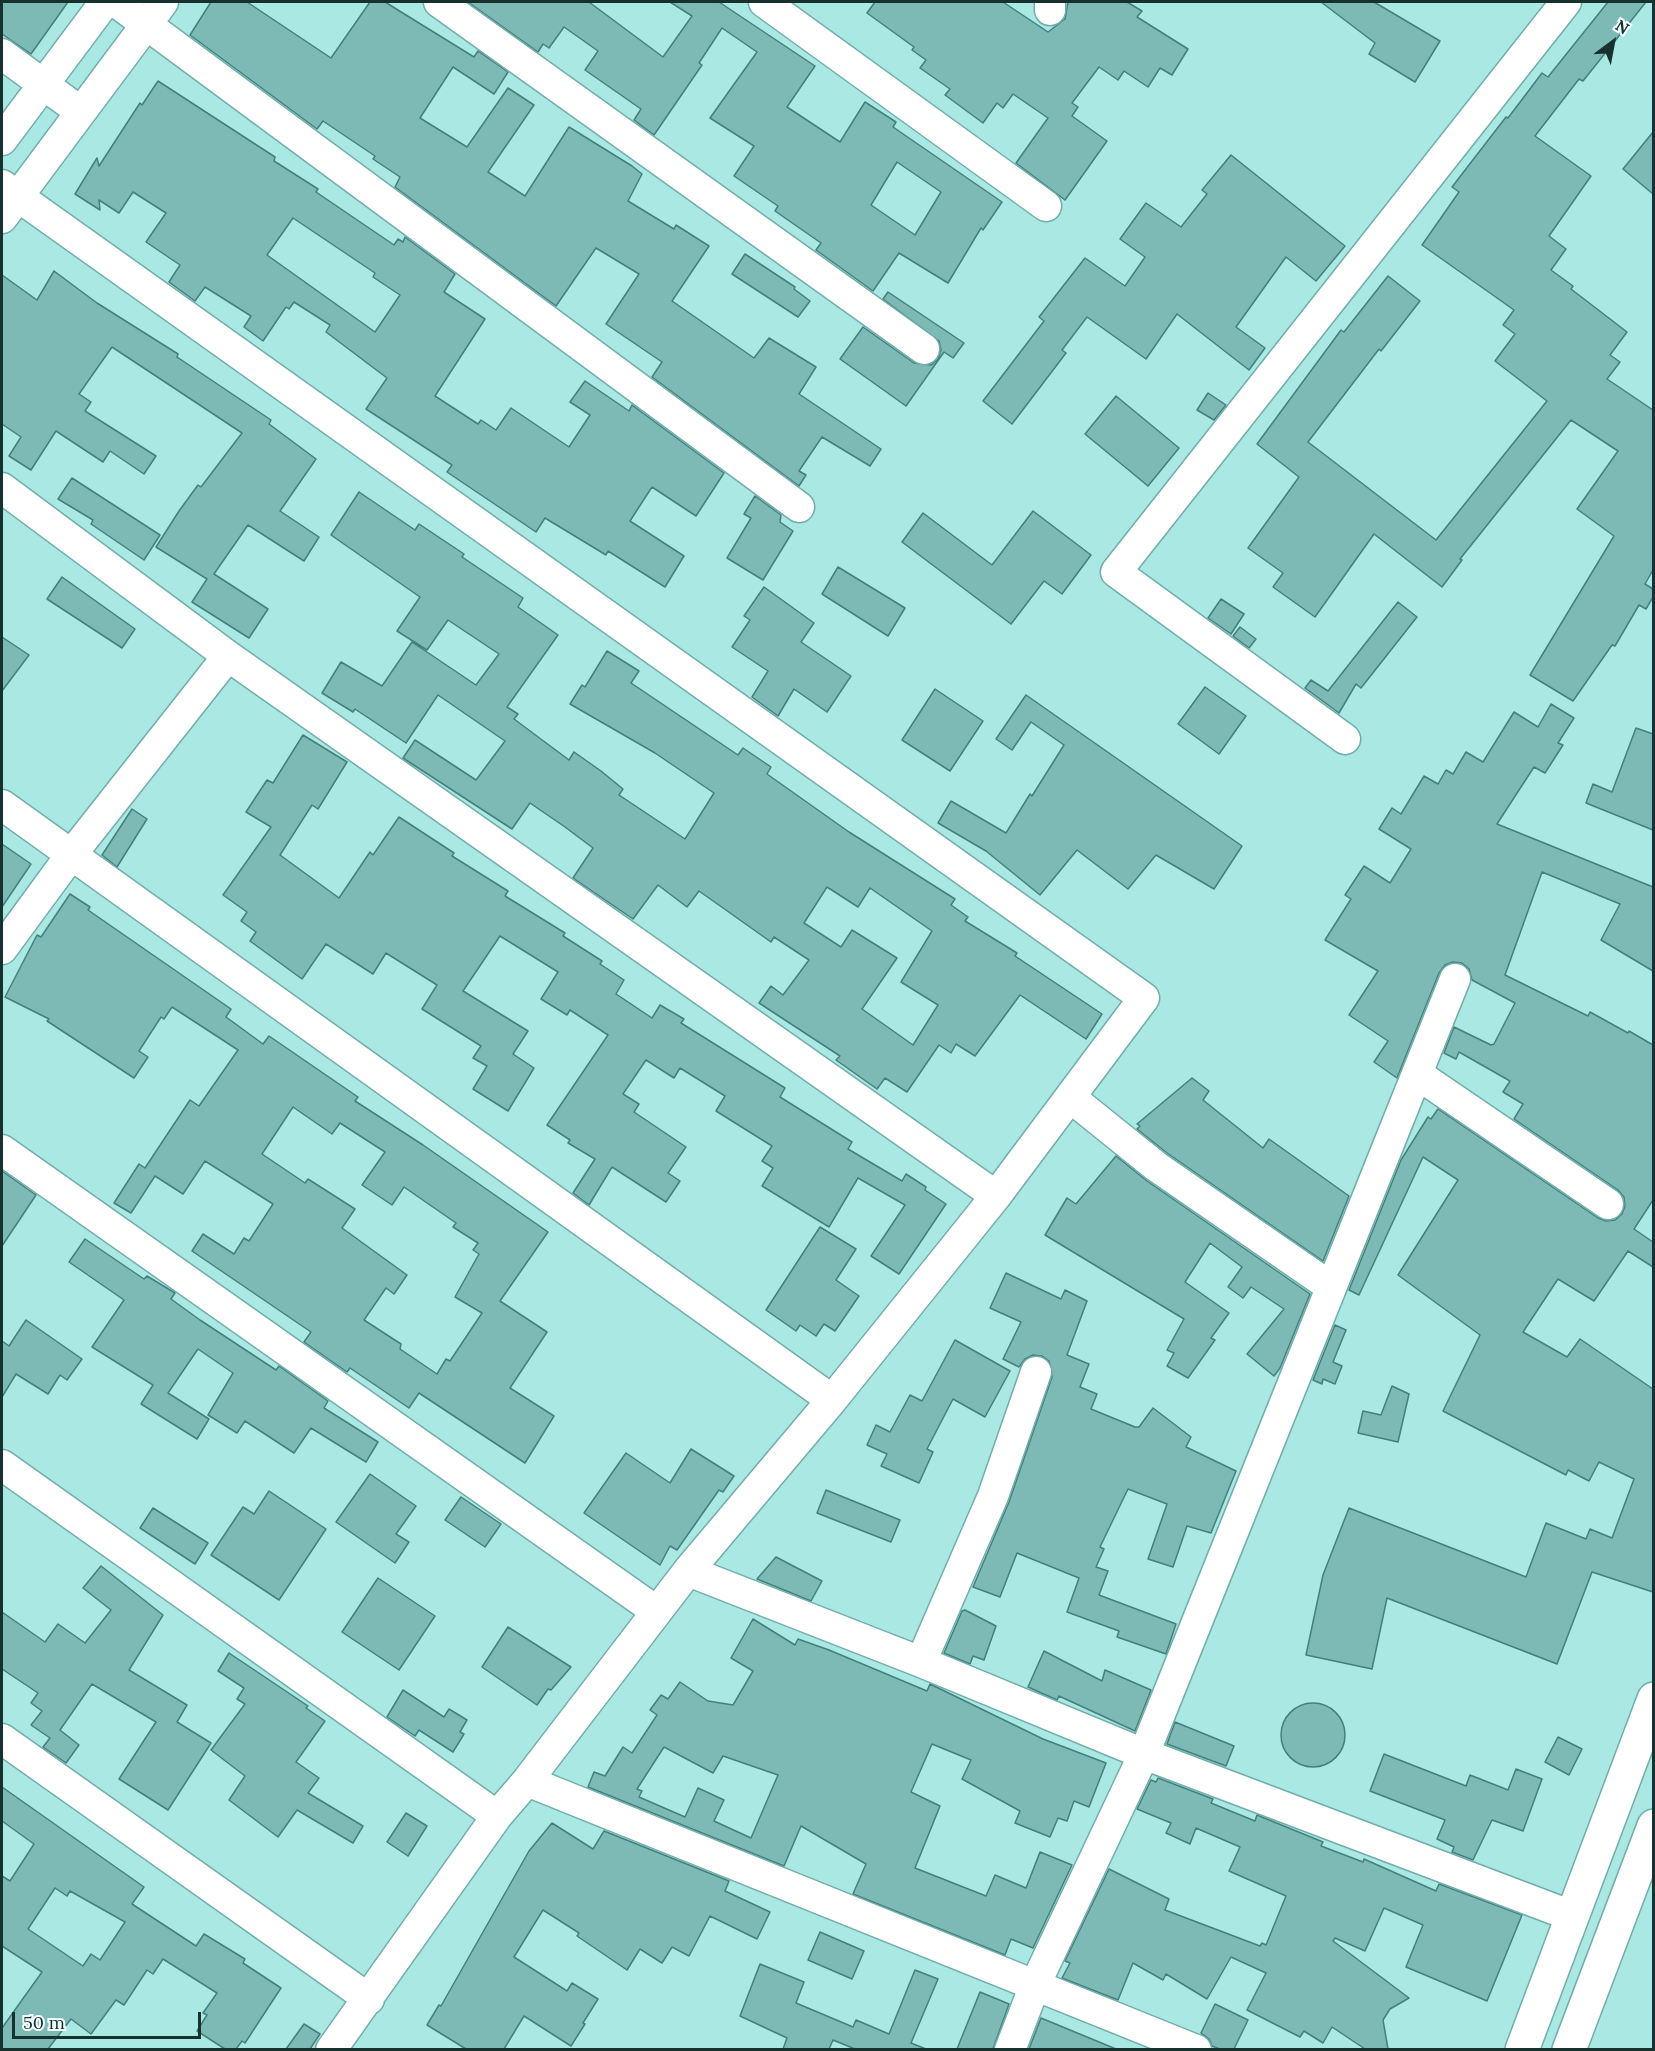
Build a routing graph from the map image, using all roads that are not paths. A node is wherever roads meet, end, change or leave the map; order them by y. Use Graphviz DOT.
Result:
graph roads {
  1 [pos="105,2"];
  2 [pos="116,2"];
  3 [pos="439,2"];
  4 [pos="764,2"];
  5 [pos="1566,2"];
  6 [pos="155,13"];
  7 [pos="2,54"];
  8 [pos="43,85"];
  9 [pos="81,112"];
  10 [pos="2,140"];
  11 [pos="7,200"];
  12 [pos="1046,206"];
  13 [pos="924,349"];
  14 [pos="2,488"];
  15 [pos="799,507"];
  16 [pos="228,656"];
  17 [pos="1345,739"];
  18 [pos="2,805"];
  19 [pos="71,855"];
  20 [pos="2,949"];
  21 [pos="1455,979"];
  22 [pos="1417,1074"];
  23 [pos="1070,1097"];
  24 [pos="2,1150"];
  25 [pos="996,1196"];
  26 [pos="1608,1204"];
  27 [pos="1331,1287"];
  28 [pos="1036,1372"];
  29 [pos="832,1400"];
  30 [pos="2,1465"];
  31 [pos="688,1570"];
  32 [pos="656,1611"];
  33 [pos="921,1662"];
  34 [pos="1653,1700"];
  35 [pos="2,1739"];
  36 [pos="1144,1754"];
  37 [pos="527,1781"];
  38 [pos="497,1816"];
  39 [pos="1653,1827"];
  40 [pos="1572,1916"];
  41 [pos="1035,1985"];
  42 [pos="369,1999"];
  43 [pos="331,2049"];
  44 [pos="1010,2049"];
  45 [pos="1196,2049"];
  46 [pos="1522,2049"];
  47 [pos="1569,2049"];
  1 -- 8 [label="street"];
  2 -- 6 [label="street"];
  3 -- 13 [label="street"];
  4 -- 12 [label="street"];
  5 -- 17 [label="street"];
  6 -- 9 [label="street"];
  6 -- 15 [label="street"];
  7 -- 8 [label="street"];
  8 -- 9 [label="street"];
  8 -- 10 [label="street"];
  9 -- 11 [label="street"];
  11 -- 23 [label="street"];
  14 -- 16 [label="street"];
  16 -- 19 [label="street"];
  16 -- 25 [label="street"];
  18 -- 19 [label="street"];
  19 -- 20 [label="street"];
  19 -- 29 [label="street"];
  21 -- 22 [label="street"];
  22 -- 26 [label="street"];
  22 -- 27 [label="street"];
  23 -- 25 [label="street"];
  23 -- 27 [label="street"];
  24 -- 32 [label="street"];
  25 -- 29 [label="street"];
  27 -- 36 [label="street"];
  28 -- 33 [label="street"];
  29 -- 31 [label="street"];
  30 -- 38 [label="street"];
  31 -- 32 [label="street"];
  31 -- 33 [label="street"];
  32 -- 37 [label="street"];
  33 -- 36 [label="street"];
  34 -- 40 [label="highway"];
  35 -- 42 [label="street"];
  36 -- 40 [label="street"];
  36 -- 41 [label="street"];
  37 -- 38 [label="street"];
  37 -- 41 [label="street"];
  38 -- 42 [label="street"];
  39 -- 47 [label="highway"];
  40 -- 46 [label="highway"];
  41 -- 44 [label="street"];
  41 -- 45 [label="street"];
  42 -- 43 [label="street"];
}
